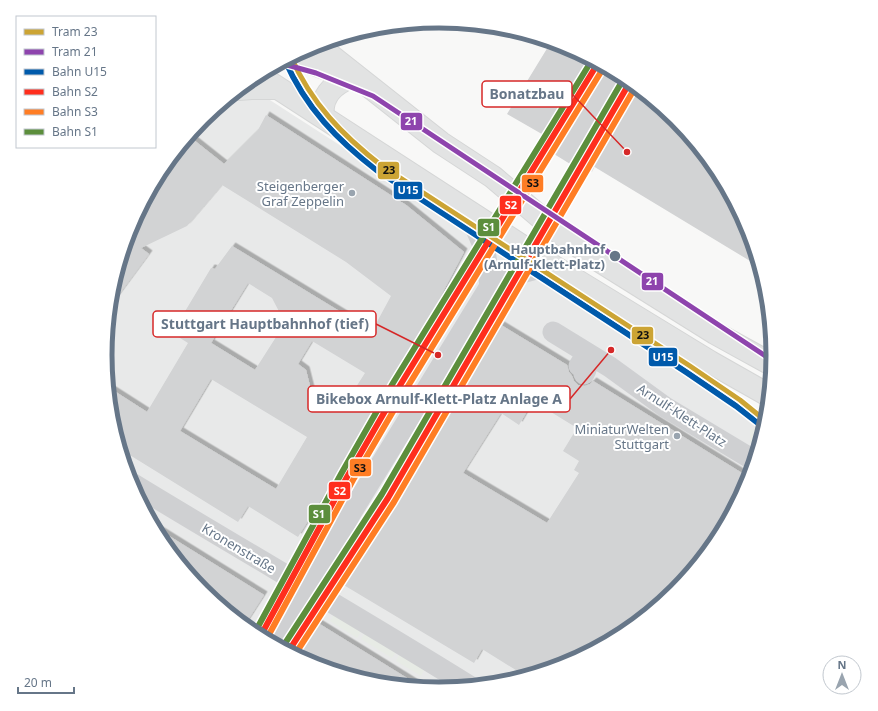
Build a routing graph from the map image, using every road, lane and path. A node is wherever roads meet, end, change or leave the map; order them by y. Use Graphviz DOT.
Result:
graph roads {
  1 [pos="333,45"];
  2 [pos="322,50"];
  3 [pos="301,59"];
  4 [pos="264,79"];
  5 [pos="357,80"];
  6 [pos="250,88"];
  7 [pos="277,88"];
  8 [pos="323,117"];
  9 [pos="469,213"];
  10 [pos="552,265"];
  11 [pos="490,286"];
  12 [pos="553,332"];
  13 [pos="586,353"];
  14 [pos="766,361"];
  15 [pos="584,374"];
  16 [pos="764,393"];
  17 [pos="750,458"];
  18 [pos="139,487"];
  19 [pos="308,588"];
  20 [pos="277,640"];
  21 [pos="463,682"];
  1 -- 5 [label="main road"];
  2 -- 5 [label="main road"];
  3 -- 5 [label="main road"];
  4 -- 7 [label="main road"];
  5 -- 8 [label="main road"];
  5 -- 14 [label="main road"];
  6 -- 7 [label="main road"];
  7 -- 8 [label="main road"];
  8 -- 9 [label="main road"];
  9 -- 10 [label="main road"];
  9 -- 11 [label="street"];
  10 -- 11 [label="street"];
  10 -- 16 [label="main road"];
  11 -- 19 [label="street"];
  12 -- 13 [label="street, Arnulf-Klett-Platz"];
  13 -- 15 [label="street"];
  13 -- 17 [label="street, Arnulf-Klett-Platz"];
  18 -- 19 [label="street, Kronenstraße"];
  19 -- 20 [label="street"];
  19 -- 21 [label="street, Kronenstraße"];
}
